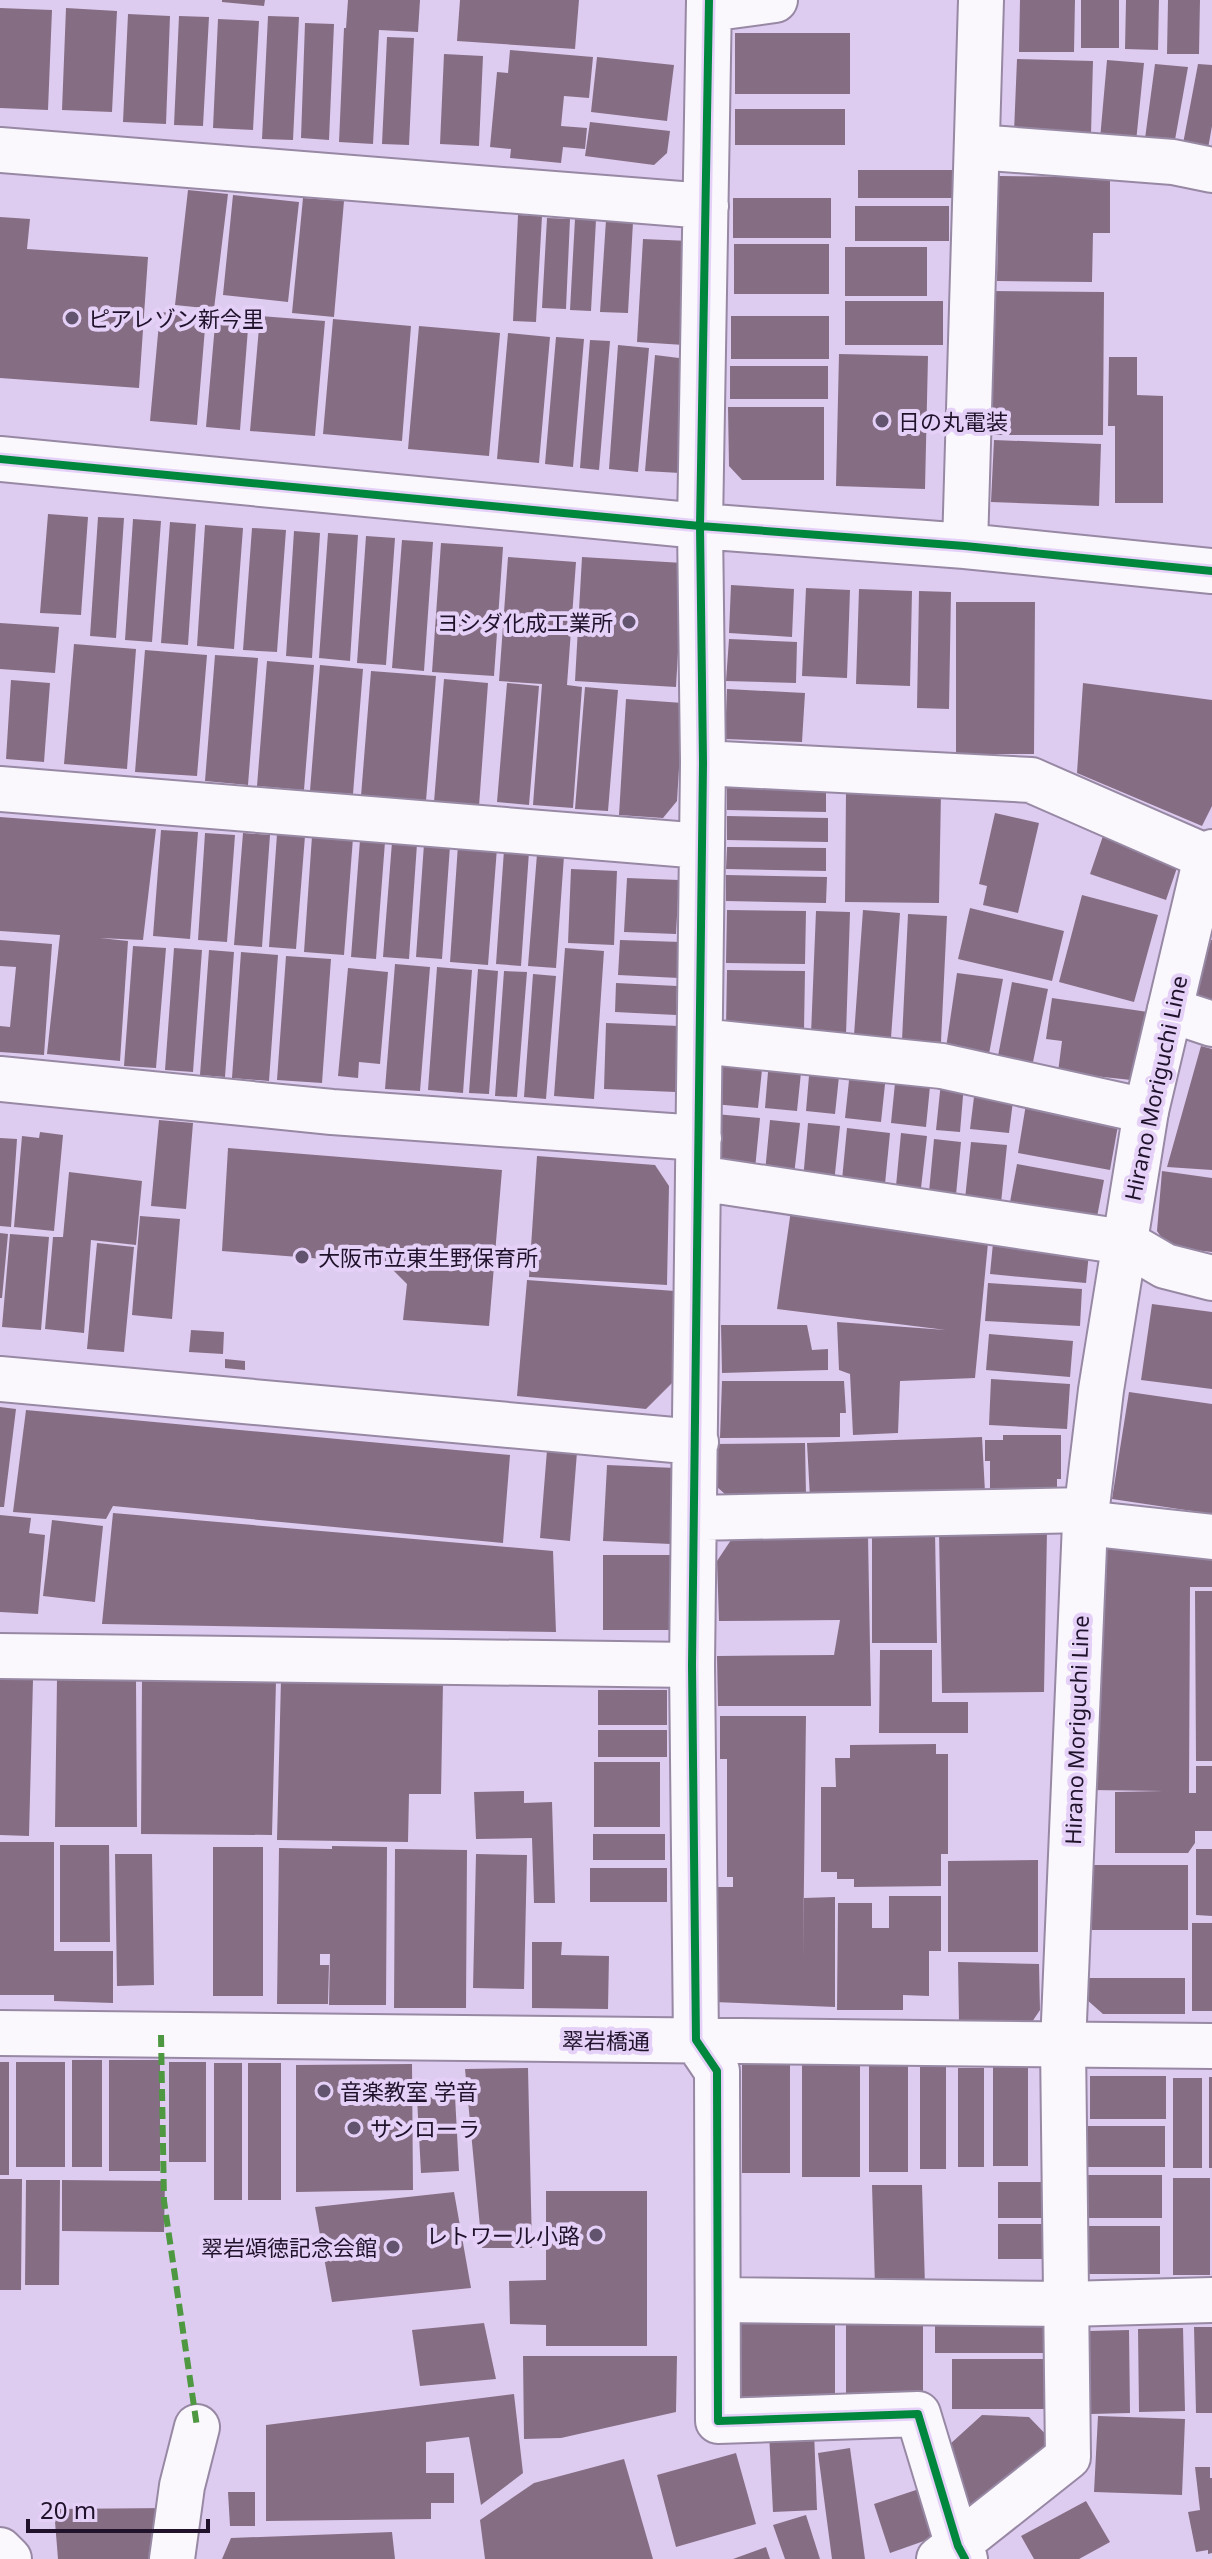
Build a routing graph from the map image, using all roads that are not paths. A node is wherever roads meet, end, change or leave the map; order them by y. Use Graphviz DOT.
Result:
graph roads {
  1 [pos="775,0"];
  2 [pos="981,0"];
  3 [pos="709,4"];
  4 [pos="977,147"];
  5 [pos="0,150"];
  6 [pos="1212,170"];
  7 [pos="706,206"];
  8 [pos="0,459"];
  9 [pos="700,526"];
  10 [pos="965,546"];
  11 [pos="1212,571"];
  12 [pos="703,763"];
  13 [pos="0,789"];
  14 [pos="702,846"];
  15 [pos="1210,855"];
  16 [pos="1170,1010"];
  17 [pos="1212,1024"];
  18 [pos="700,1041"];
  19 [pos="0,1079"];
  20 [pos="1146,1111"];
  21 [pos="698,1158"];
  22 [pos="1124,1242"];
  23 [pos="1212,1278"];
  24 [pos="0,1379"];
  25 [pos="696,1442"];
  26 [pos="1086,1517"];
  27 [pos="695,1518"];
  28 [pos="1212,1537"];
  29 [pos="0,1656"];
  30 [pos="692,1665"];
  31 [pos="0,2033"];
  32 [pos="696,2040"];
  33 [pos="1063,2045"];
  34 [pos="1212,2046"];
  35 [pos="718,2300"];
  36 [pos="1212,2300"];
  37 [pos="1067,2304"];
  38 [pos="197,2427"];
  39 [pos="0,2550"];
  40 [pos="954,2555"];
  41 [pos="9,2559"];
  42 [pos="172,2559"];
  1 -- 3 [label="street"];
  2 -- 4 [label="street"];
  3 -- 7 [label="street"];
  4 -- 6 [label="street"];
  4 -- 10 [label="street"];
  5 -- 7 [label="street"];
  7 -- 9 [label="street"];
  8 -- 9 [label="street"];
  9 -- 10 [label="street"];
  9 -- 12 [label="street"];
  10 -- 11 [label="street"];
  12 -- 14 [label="street"];
  12 -- 15 [label="street"];
  13 -- 14 [label="street"];
  14 -- 18 [label="street"];
  15 -- 16 [label="street, Hirano Moriguchi Line"];
  16 -- 17 [label="street"];
  16 -- 20 [label="street, Hirano Moriguchi Line"];
  18 -- 20 [label="street"];
  18 -- 21 [label="street"];
  19 -- 21 [label="street"];
  20 -- 22 [label="street, Hirano Moriguchi Line"];
  21 -- 22 [label="street"];
  21 -- 25 [label="street"];
  22 -- 23 [label="street"];
  22 -- 26 [label="street, Hirano Moriguchi Line"];
  24 -- 25 [label="street"];
  25 -- 27 [label="street"];
  26 -- 27 [label="street"];
  26 -- 28 [label="street"];
  26 -- 33 [label="street, Hirano Moriguchi Line"];
  27 -- 30 [label="street"];
  29 -- 30 [label="street"];
  30 -- 32 [label="street"];
  31 -- 32 [label="street, 翠岩橋通"];
  32 -- 33 [label="street, 翠岩橋通"];
  32 -- 35 [label="street"];
  33 -- 34 [label="street, 翠岩橋通"];
  33 -- 37 [label="street, Hirano Moriguchi Line"];
  35 -- 37 [label="street"];
  35 -- 40 [label="street"];
  36 -- 37 [label="street"];
  37 -- 40 [label="street, Hirano Moriguchi Line"];
  38 -- 42 [label="street"];
  39 -- 41 [label="street"];
}
